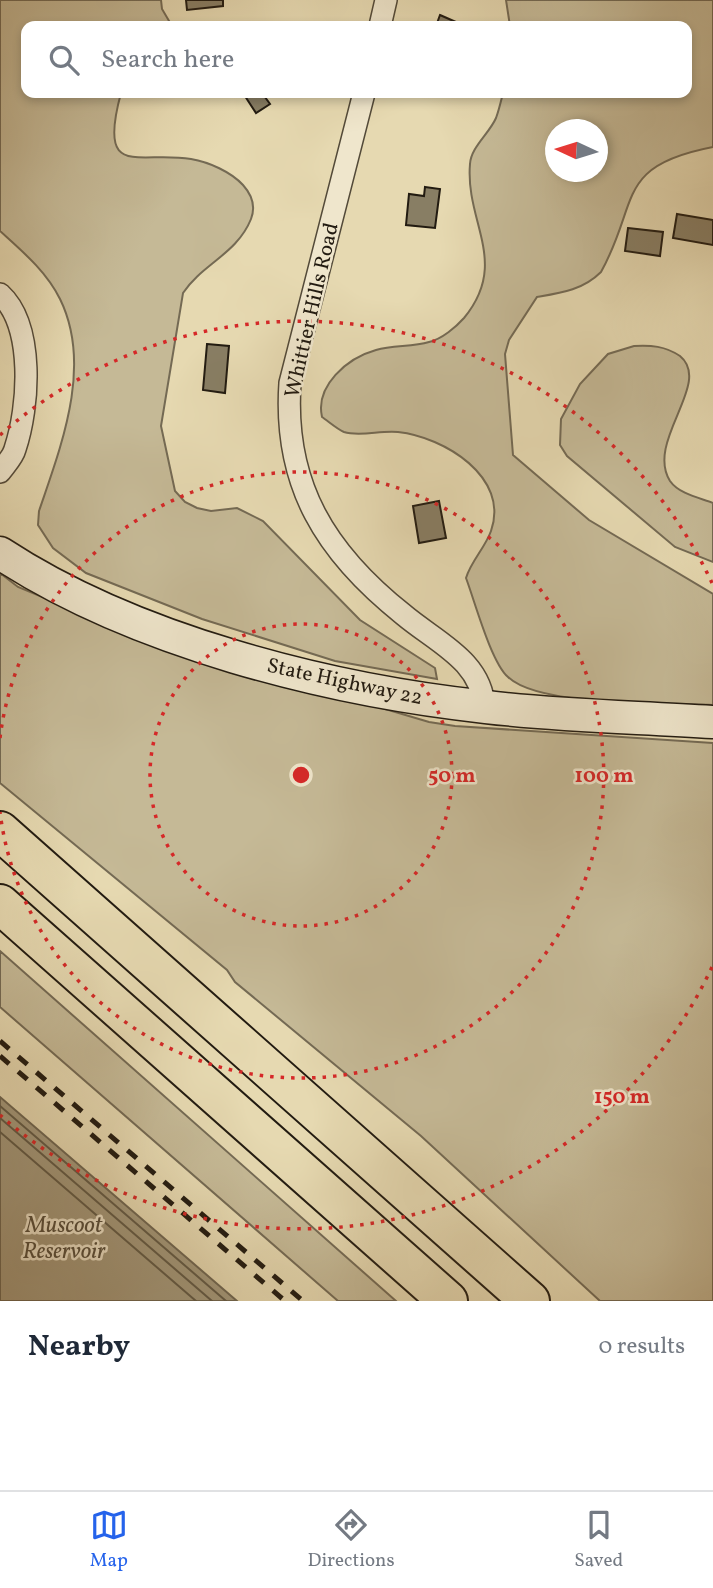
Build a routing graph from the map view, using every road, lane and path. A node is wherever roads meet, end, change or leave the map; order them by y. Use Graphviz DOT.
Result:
graph roads {
  1 [pos="386,0"];
  2 [pos="381,21"];
  3 [pos="363,98"];
  4 [pos="0,294"];
  5 [pos="0,472"];
  6 [pos="0,553"];
  7 [pos="484,707"];
  8 [pos="713,722"];
  9 [pos="0,831"];
  10 [pos="0,905"];
  11 [pos="448,1301"];
  12 [pos="530,1301"];
  1 -- 2 [label="street"];
  3 -- 7 [label="street, Whittier Hills Road"];
  4 -- 5 [label="street"];
  6 -- 7 [label="main road, State Highway 22"];
  7 -- 8 [label="main road, State Highway 22"];
  9 -- 12 [label="highway"];
  10 -- 11 [label="highway"];
}
